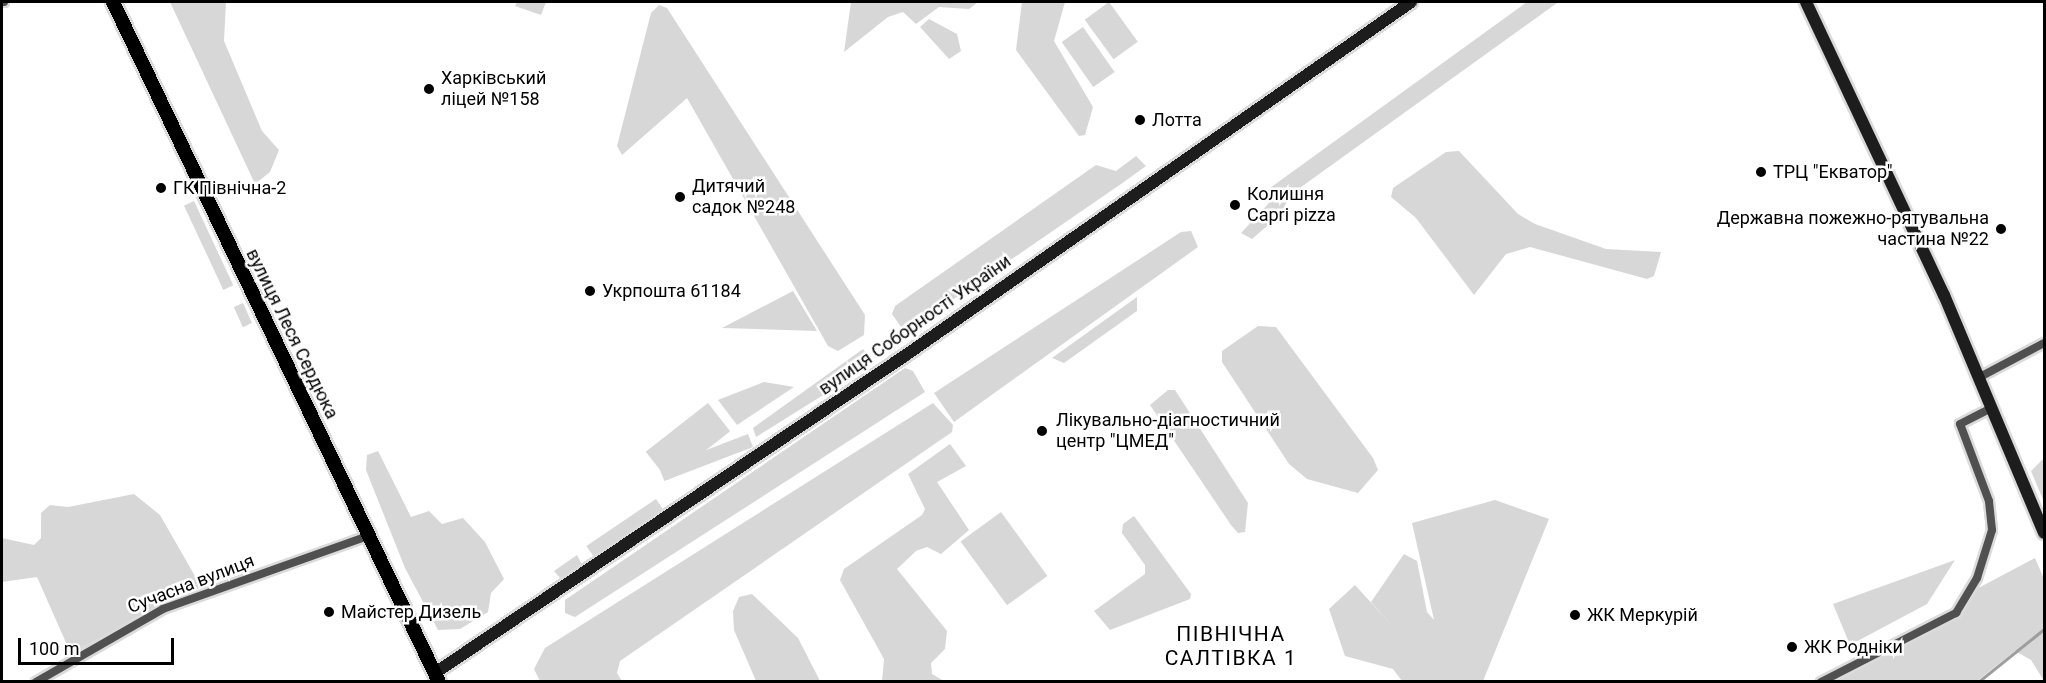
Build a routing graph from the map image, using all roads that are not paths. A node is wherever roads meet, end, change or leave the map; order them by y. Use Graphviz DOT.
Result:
graph roads {
  1 [pos="113,2"];
  2 [pos="1411,2"];
  3 [pos="1806,2"];
  4 [pos="2044,343"];
  5 [pos="1978,378"];
  6 [pos="1991,408"];
  7 [pos="2044,533"];
  8 [pos="368,536"];
  9 [pos="437,677"];
  10 [pos="36,681"];
  11 [pos="1821,681"];
  1 -- 8 [label="main road, вулиця Леся Сердюка"];
  2 -- 9 [label="street, вулиця Соборності України"];
  3 -- 5 [label="street"];
  4 -- 5 [label="street"];
  5 -- 6 [label="street"];
  6 -- 7 [label="street"];
  6 -- 11 [label="street"];
  8 -- 9 [label="main road, вулиця Леся Сердюка"];
  8 -- 10 [label="street, Сучасна вулиця"];
}
